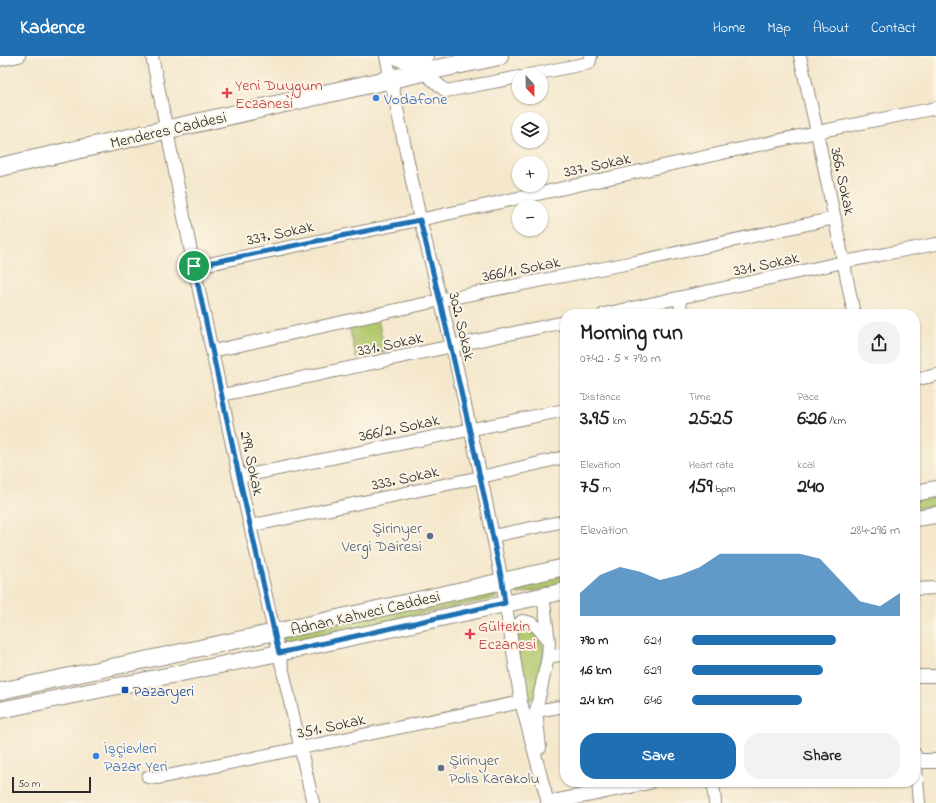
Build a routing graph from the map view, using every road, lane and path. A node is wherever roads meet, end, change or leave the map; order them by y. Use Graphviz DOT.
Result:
graph roads {
  1 [pos="19,56"];
  2 [pos="152,56"];
  3 [pos="386,56"];
  4 [pos="499,56"];
  5 [pos="591,56"];
  6 [pos="800,56"];
  7 [pos="401,58"];
  8 [pos="0,60"];
  9 [pos="423,64"];
  10 [pos="548,72"];
  11 [pos="512,78"];
  12 [pos="390,79"];
  13 [pos="936,108"];
  14 [pos="167,129"];
  15 [pos="817,132"];
  16 [pos="0,167"];
  17 [pos="835,218"];
  18 [pos="420,220"];
  19 [pos="936,244"];
  20 [pos="844,262"];
  21 [pos="194,266"];
  22 [pos="679,298"];
  23 [pos="441,300"];
  24 [pos="627,309"];
  25 [pos="681,309"];
  26 [pos="853,309"];
  27 [pos="560,323"];
  28 [pos="452,346"];
  29 [pos="213,351"];
  30 [pos="936,375"];
  31 [pos="920,379"];
  32 [pos="222,395"];
  33 [pos="560,411"];
  34 [pos="470,429"];
  35 [pos="560,458"];
  36 [pos="239,476"];
  37 [pos="481,477"];
  38 [pos="936,489"];
  39 [pos="920,492"];
  40 [pos="936,515"];
  41 [pos="920,517"];
  42 [pos="560,522"];
  43 [pos="250,526"];
  44 [pos="493,536"];
  45 [pos="560,569"];
  46 [pos="502,581"];
  47 [pos="936,588"];
  48 [pos="920,589"];
  49 [pos="560,592"];
  50 [pos="543,595"];
  51 [pos="505,603"];
  52 [pos="510,631"];
  53 [pos="275,632"];
  54 [pos="549,642"];
  55 [pos="279,653"];
  56 [pos="560,655"];
  57 [pos="548,657"];
  58 [pos="920,676"];
  59 [pos="936,676"];
  60 [pos="0,691"];
  61 [pos="521,702"];
  62 [pos="560,707"];
  63 [pos="0,710"];
  64 [pos="536,711"];
  65 [pos="301,748"];
  66 [pos="920,761"];
  67 [pos="936,761"];
  68 [pos="148,777"];
  69 [pos="625,787"];
  70 [pos="713,787"];
  71 [pos="917,787"];
  72 [pos="313,803"];
  73 [pos="548,803"];
  74 [pos="715,803"];
  75 [pos="919,803"];
  1 -- 8 [label="street"];
  2 -- 14 [label="street, 299. Sokak"];
  3 -- 12 [label="street, 302. Sokak"];
  4 -- 9 [label="main road, Menderes Caddesi"];
  5 -- 10 [label="street"];
  6 -- 15 [label="street, 366. Sokak"];
  7 -- 9 [label="main road"];
  7 -- 12 [label="street"];
  9 -- 11 [label="street"];
  9 -- 12 [label="main road, Menderes Caddesi"];
  12 -- 14 [label="main road, Menderes Caddesi"];
  12 -- 18 [label="street, 302. Sokak"];
  13 -- 15 [label="street, 337. Sokak"];
  14 -- 16 [label="main road, Menderes Caddesi"];
  14 -- 21 [label="street, 299. Sokak"];
  15 -- 17 [label="street, 366. Sokak"];
  15 -- 18 [label="street, 337. Sokak"];
  17 -- 20 [label="street, 366. Sokak"];
  17 -- 23 [label="street, 366/1. Sokak"];
  18 -- 21 [label="street, 337. Sokak"];
  18 -- 23 [label="street, 302. Sokak"];
  19 -- 20 [label="street, 331. Sokak"];
  20 -- 22 [label="street, 331. Sokak"];
  20 -- 26 [label="street, 366. Sokak"];
  21 -- 29 [label="street, 299. Sokak"];
  22 -- 24 [label="street, 331. Sokak"];
  22 -- 25 [label="street"];
  23 -- 28 [label="street, 302. Sokak"];
  23 -- 29 [label="street, 366/1. Sokak"];
  27 -- 28 [label="street, 331. Sokak"];
  28 -- 32 [label="street, 331. Sokak"];
  28 -- 34 [label="street, 302. Sokak"];
  29 -- 32 [label="street, 299. Sokak"];
  30 -- 31 [label="street"];
  32 -- 36 [label="street, 299. Sokak"];
  33 -- 34 [label="street, 366/2. Sokak"];
  34 -- 36 [label="street, 366/2. Sokak"];
  34 -- 37 [label="street, 302. Sokak"];
  35 -- 37 [label="street, 333. Sokak"];
  36 -- 43 [label="street, 299. Sokak"];
  37 -- 43 [label="street, 333. Sokak"];
  37 -- 44 [label="street, 302. Sokak"];
  38 -- 39 [label="main road"];
  40 -- 41 [label="main road"];
  42 -- 44 [label="street"];
  43 -- 53 [label="street, 299. Sokak"];
  44 -- 46 [label="street, 302. Sokak"];
  45 -- 46 [label="main road, Adnan Kahveci Caddesi"];
  46 -- 51 [label="street, 302. Sokak"];
  46 -- 53 [label="main road, Adnan Kahveci Caddesi"];
  47 -- 48 [label="street"];
  49 -- 50 [label="main road, Adnan Kahveci Caddesi"];
  50 -- 51 [label="main road, Adnan Kahveci Caddesi"];
  50 -- 54 [label="street"];
  51 -- 52 [label="street, 302. Sokak"];
  51 -- 55 [label="main road, Adnan Kahveci Caddesi"];
  52 -- 54 [label="street"];
  52 -- 61 [label="street, 302. Sokak"];
  53 -- 55 [label="street, 299. Sokak"];
  53 -- 60 [label="main road, Adnan Kahveci Caddesi"];
  54 -- 57 [label="street"];
  55 -- 63 [label="main road, Adnan Kahveci Caddesi"];
  55 -- 65 [label="street, 299. Sokak"];
  56 -- 57 [label="street"];
  57 -- 64 [label="street"];
  58 -- 59 [label="street"];
  61 -- 65 [label="street, 351. Sokak"];
  61 -- 73 [label="street, 302. Sokak"];
  62 -- 64 [label="street"];
  64 -- 73 [label="street"];
  65 -- 68 [label="street, 351. Sokak"];
  65 -- 72 [label="street, 299. Sokak"];
  66 -- 67 [label="street"];
  69 -- 73 [label="street"];
  70 -- 74 [label="street"];
  71 -- 75 [label="street"];
}
